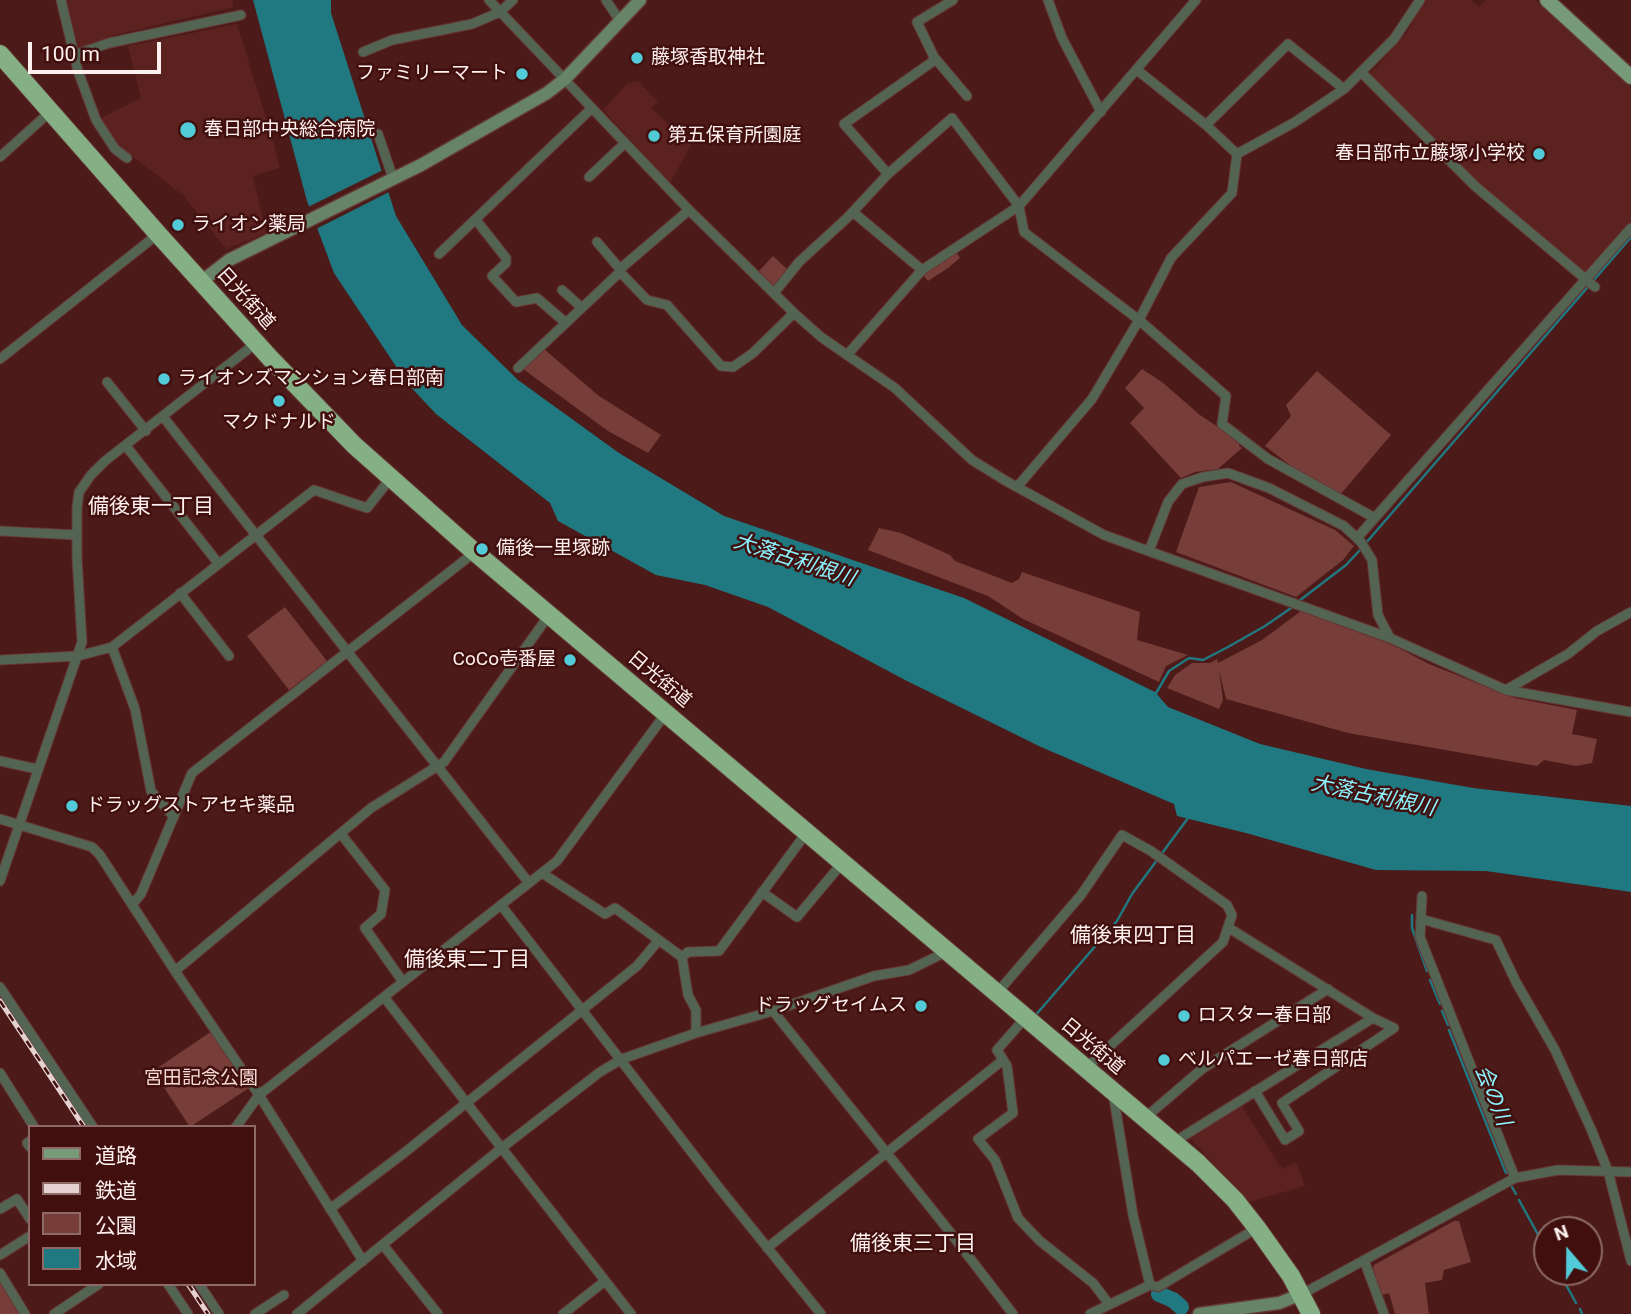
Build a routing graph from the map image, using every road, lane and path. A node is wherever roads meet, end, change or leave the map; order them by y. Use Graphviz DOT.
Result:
graph roads {
  1 [pos="61,0"];
  2 [pos="489,0"];
  3 [pos="513,0"];
  4 [pos="606,0"];
  5 [pos="640,0"];
  6 [pos="953,0"];
  7 [pos="1048,0"];
  8 [pos="1196,0"];
  9 [pos="1547,0"];
  10 [pos="1416,2"];
  11 [pos="500,12"];
  12 [pos="241,15"];
  13 [pos="620,21"];
  14 [pos="363,52"];
  15 [pos="74,55"];
  16 [pos="0,56"];
  17 [pos="934,57"];
  18 [pos="1137,71"];
  19 [pos="1362,73"];
  20 [pos="1631,77"];
  21 [pos="565,79"];
  22 [pos="1344,89"];
  23 [pos="967,96"];
  24 [pos="592,108"];
  25 [pos="51,111"];
  26 [pos="1101,112"];
  27 [pos="1206,125"];
  28 [pos="378,134"];
  29 [pos="625,143"];
  30 [pos="1237,154"];
  31 [pos="0,157"];
  32 [pos="127,158"];
  33 [pos="888,174"];
  34 [pos="589,177"];
  35 [pos="393,178"];
  36 [pos="1019,206"];
  37 [pos="689,210"];
  38 [pos="853,212"];
  39 [pos="476,220"];
  40 [pos="1631,228"];
  41 [pos="158,234"];
  42 [pos="597,242"];
  43 [pos="439,254"];
  44 [pos="922,270"];
  45 [pos="620,271"];
  46 [pos="1587,280"];
  47 [pos="202,281"];
  48 [pos="1595,287"];
  49 [pos="562,289"];
  50 [pos="774,293"];
  51 [pos="582,308"];
  52 [pos="794,313"];
  53 [pos="1139,320"];
  54 [pos="566,323"];
  55 [pos="256,343"];
  56 [pos="847,355"];
  57 [pos="0,359"];
  58 [pos="519,368"];
  59 [pos="107,382"];
  60 [pos="163,418"];
  61 [pos="146,431"];
  62 [pos="126,446"];
  63 [pos="390,479"];
  64 [pos="1017,487"];
  65 [pos="1373,517"];
  66 [pos="0,531"];
  67 [pos="254,534"];
  68 [pos="77,535"];
  69 [pos="1357,538"];
  70 [pos="1149,551"];
  71 [pos="475,552"];
  72 [pos="218,563"];
  73 [pos="180,593"];
  74 [pos="1631,612"];
  75 [pos="549,615"];
  76 [pos="1390,638"];
  77 [pos="113,647"];
  78 [pos="347,650"];
  79 [pos="78,656"];
  80 [pos="229,656"];
  81 [pos="0,660"];
  82 [pos="1506,690"];
  83 [pos="1631,712"];
  84 [pos="666,713"];
  85 [pos="0,761"];
  86 [pos="439,766"];
  87 [pos="37,769"];
  88 [pos="174,817"];
  89 [pos="0,819"];
  90 [pos="19,824"];
  91 [pos="807,832"];
  92 [pos="341,834"];
  93 [pos="843,862"];
  94 [pos="542,873"];
  95 [pos="0,881"];
  96 [pos="529,883"];
  97 [pos="762,892"];
  98 [pos="1422,896"];
  99 [pos="132,905"];
  100 [pos="501,905"];
  101 [pos="1421,919"];
  102 [pos="1229,928"];
  103 [pos="659,940"];
  104 [pos="948,951"];
  105 [pos="682,957"];
  106 [pos="175,971"];
  107 [pos="403,982"];
  108 [pos="0,987"];
  109 [pos="1328,989"];
  110 [pos="997,993"];
  111 [pos="384,997"];
  112 [pos="583,1010"];
  113 [pos="773,1011"];
  114 [pos="1373,1018"];
  115 [pos="1031,1023"];
  116 [pos="695,1033"];
  117 [pos="622,1059"];
  118 [pos="1003,1060"];
  119 [pos="1086,1069"];
  120 [pos="0,1073"];
  121 [pos="1113,1091"];
  122 [pos="1255,1091"];
  123 [pos="259,1095"];
  124 [pos="467,1102"];
  125 [pos="1282,1102"];
  126 [pos="1267,1111"];
  127 [pos="1146,1117"];
  128 [pos="33,1125"];
  129 [pos="92,1125"];
  130 [pos="237,1125"];
  131 [pos="1174,1142"];
  132 [pos="503,1147"];
  133 [pos="886,1154"];
  134 [pos="1608,1171"];
  135 [pos="1631,1172"];
  136 [pos="1515,1178"];
  137 [pos="0,1209"];
  138 [pos="330,1209"];
  139 [pos="28,1216"];
  140 [pos="1257,1228"];
  141 [pos="28,1237"];
  142 [pos="383,1245"];
  143 [pos="767,1248"];
  144 [pos="0,1255"];
  145 [pos="1364,1260"];
  146 [pos="363,1261"];
  147 [pos="1631,1261"];
  148 [pos="0,1273"];
  149 [pos="606,1280"];
  150 [pos="1150,1285"];
  151 [pos="96,1286"];
  152 [pos="169,1286"];
  153 [pos="200,1286"];
  154 [pos="1302,1294"];
  155 [pos="284,1296"];
  156 [pos="1109,1304"];
  157 [pos="25,1314"];
  158 [pos="54,1314"];
  159 [pos="188,1314"];
  160 [pos="219,1314"];
  161 [pos="255,1314"];
  162 [pos="297,1314"];
  163 [pos="438,1314"];
  164 [pos="564,1314"];
  165 [pos="631,1314"];
  166 [pos="821,1314"];
  167 [pos="1013,1314"];
  168 [pos="1090,1314"];
  169 [pos="1199,1314"];
  170 [pos="1311,1314"];
  171 [pos="1384,1314"];
  1 -- 15 [label="street"];
  2 -- 11 [label="street"];
  3 -- 11 [label="street"];
  4 -- 13 [label="street"];
  5 -- 13 [label="street"];
  6 -- 17 [label="street"];
  7 -- 26 [label="street"];
  8 -- 18 [label="street"];
  9 -- 20 [label="main road"];
  10 -- 19 [label="street"];
  11 -- 14 [label="street"];
  11 -- 21 [label="street"];
  12 -- 15 [label="street"];
  13 -- 21 [label="street"];
  15 -- 32 [label="street"];
  16 -- 25 [label="highway, 日光街道"];
  17 -- 23 [label="street"];
  17 -- 33 [label="street"];
  18 -- 26 [label="street"];
  18 -- 27 [label="street"];
  19 -- 22 [label="street"];
  19 -- 46 [label="street"];
  21 -- 24 [label="street"];
  21 -- 35 [label="street"];
  22 -- 27 [label="street"];
  22 -- 30 [label="street"];
  24 -- 29 [label="street"];
  24 -- 39 [label="street"];
  25 -- 31 [label="street"];
  25 -- 41 [label="highway, 日光街道"];
  26 -- 36 [label="street"];
  27 -- 30 [label="street"];
  28 -- 35 [label="street"];
  29 -- 34 [label="street"];
  29 -- 37 [label="street"];
  30 -- 53 [label="street"];
  33 -- 36 [label="street"];
  33 -- 38 [label="street"];
  35 -- 47 [label="street"];
  36 -- 44 [label="street"];
  36 -- 53 [label="street"];
  37 -- 45 [label="street"];
  37 -- 50 [label="street"];
  38 -- 44 [label="street"];
  38 -- 50 [label="street"];
  39 -- 43 [label="street"];
  39 -- 54 [label="street"];
  40 -- 46 [label="street"];
  41 -- 47 [label="highway, 日光街道"];
  41 -- 57 [label="street"];
  42 -- 45 [label="street"];
  44 -- 56 [label="street"];
  45 -- 51 [label="street"];
  45 -- 52 [label="street"];
  46 -- 48 [label="street"];
  46 -- 65 [label="street"];
  47 -- 55 [label="highway, 日光街道"];
  49 -- 51 [label="street"];
  50 -- 52 [label="street"];
  51 -- 54 [label="street"];
  52 -- 56 [label="street"];
  53 -- 64 [label="street"];
  53 -- 65 [label="street"];
  54 -- 58 [label="street"];
  55 -- 60 [label="street"];
  55 -- 63 [label="highway, 日光街道"];
  56 -- 64 [label="street"];
  59 -- 61 [label="street"];
  60 -- 61 [label="street"];
  60 -- 67 [label="street"];
  61 -- 62 [label="street"];
  62 -- 68 [label="street"];
  62 -- 72 [label="street"];
  63 -- 67 [label="street"];
  63 -- 71 [label="highway, 日光街道"];
  64 -- 70 [label="street"];
  65 -- 69 [label="street"];
  66 -- 68 [label="street"];
  67 -- 72 [label="street"];
  67 -- 78 [label="street"];
  68 -- 79 [label="street"];
  69 -- 70 [label="street"];
  69 -- 76 [label="street"];
  70 -- 76 [label="street"];
  71 -- 75 [label="highway, 日光街道"];
  71 -- 78 [label="street"];
  72 -- 73 [label="street"];
  73 -- 77 [label="street"];
  73 -- 80 [label="street"];
  74 -- 82 [label="street"];
  75 -- 84 [label="highway, 日光街道"];
  75 -- 86 [label="street"];
  76 -- 82 [label="street"];
  77 -- 79 [label="street"];
  77 -- 88 [label="street"];
  78 -- 86 [label="street"];
  78 -- 88 [label="street"];
  79 -- 81 [label="street"];
  79 -- 87 [label="street"];
  82 -- 83 [label="street"];
  84 -- 91 [label="highway, 日光街道"];
  84 -- 94 [label="street"];
  85 -- 87 [label="street"];
  86 -- 92 [label="street"];
  86 -- 96 [label="street"];
  87 -- 90 [label="street"];
  88 -- 99 [label="street"];
  89 -- 90 [label="street"];
  90 -- 95 [label="street"];
  90 -- 99 [label="street"];
  91 -- 93 [label="highway, 日光街道"];
  91 -- 97 [label="street"];
  92 -- 106 [label="street"];
  92 -- 107 [label="street"];
  93 -- 97 [label="street"];
  93 -- 104 [label="highway, 日光街道"];
  94 -- 96 [label="street"];
  94 -- 103 [label="street"];
  96 -- 100 [label="street"];
  97 -- 105 [label="street"];
  98 -- 101 [label="street"];
  99 -- 106 [label="street"];
  100 -- 107 [label="street"];
  100 -- 112 [label="street"];
  101 -- 134 [label="street"];
  101 -- 136 [label="street"];
  102 -- 109 [label="street"];
  102 -- 110 [label="street"];
  102 -- 119 [label="street"];
  103 -- 105 [label="street"];
  103 -- 112 [label="street"];
  104 -- 110 [label="highway, 日光街道"];
  104 -- 113 [label="street"];
  105 -- 116 [label="street"];
  106 -- 123 [label="street"];
  107 -- 111 [label="street"];
  108 -- 129 [label="street"];
  109 -- 114 [label="street"];
  109 -- 127 [label="street"];
  110 -- 115 [label="highway, 日光街道"];
  111 -- 123 [label="street"];
  111 -- 124 [label="street"];
  112 -- 117 [label="street"];
  112 -- 124 [label="street"];
  113 -- 116 [label="street"];
  113 -- 133 [label="street"];
  114 -- 122 [label="street"];
  114 -- 125 [label="street"];
  115 -- 118 [label="street"];
  115 -- 119 [label="highway, 日光街道"];
  116 -- 117 [label="street"];
  117 -- 132 [label="street"];
  117 -- 143 [label="street"];
  118 -- 133 [label="street"];
  118 -- 156 [label="street"];
  119 -- 121 [label="highway, 日光街道"];
  120 -- 128 [label="street"];
  121 -- 127 [label="highway, 日光街道"];
  121 -- 150 [label="street"];
  122 -- 126 [label="street"];
  122 -- 131 [label="street"];
  123 -- 130 [label="street"];
  123 -- 138 [label="street"];
  124 -- 132 [label="street"];
  124 -- 138 [label="street"];
  125 -- 126 [label="street"];
  125 -- 126 [label="street"];
  127 -- 131 [label="highway, 日光街道"];
  131 -- 140 [label="highway, 日光街道"];
  132 -- 142 [label="street"];
  132 -- 149 [label="street"];
  133 -- 143 [label="street"];
  133 -- 167 [label="street"];
  134 -- 135 [label="street"];
  134 -- 136 [label="street"];
  134 -- 147 [label="street"];
  136 -- 145 [label="street"];
  137 -- 139 [label="street"];
  138 -- 146 [label="street"];
  140 -- 150 [label="street"];
  140 -- 154 [label="highway, 日光街道"];
  141 -- 144 [label="street"];
  142 -- 146 [label="street"];
  142 -- 163 [label="street"];
  143 -- 166 [label="street"];
  145 -- 154 [label="street"];
  145 -- 171 [label="street"];
  146 -- 162 [label="street"];
  148 -- 157 [label="street"];
  149 -- 164 [label="street"];
  149 -- 165 [label="street"];
  150 -- 156 [label="street"];
  151 -- 158 [label="street"];
  152 -- 159 [label="street"];
  153 -- 160 [label="street"];
  154 -- 169 [label="street"];
  154 -- 170 [label="highway, 日光街道"];
  155 -- 161 [label="street"];
  156 -- 168 [label="street"];
}
